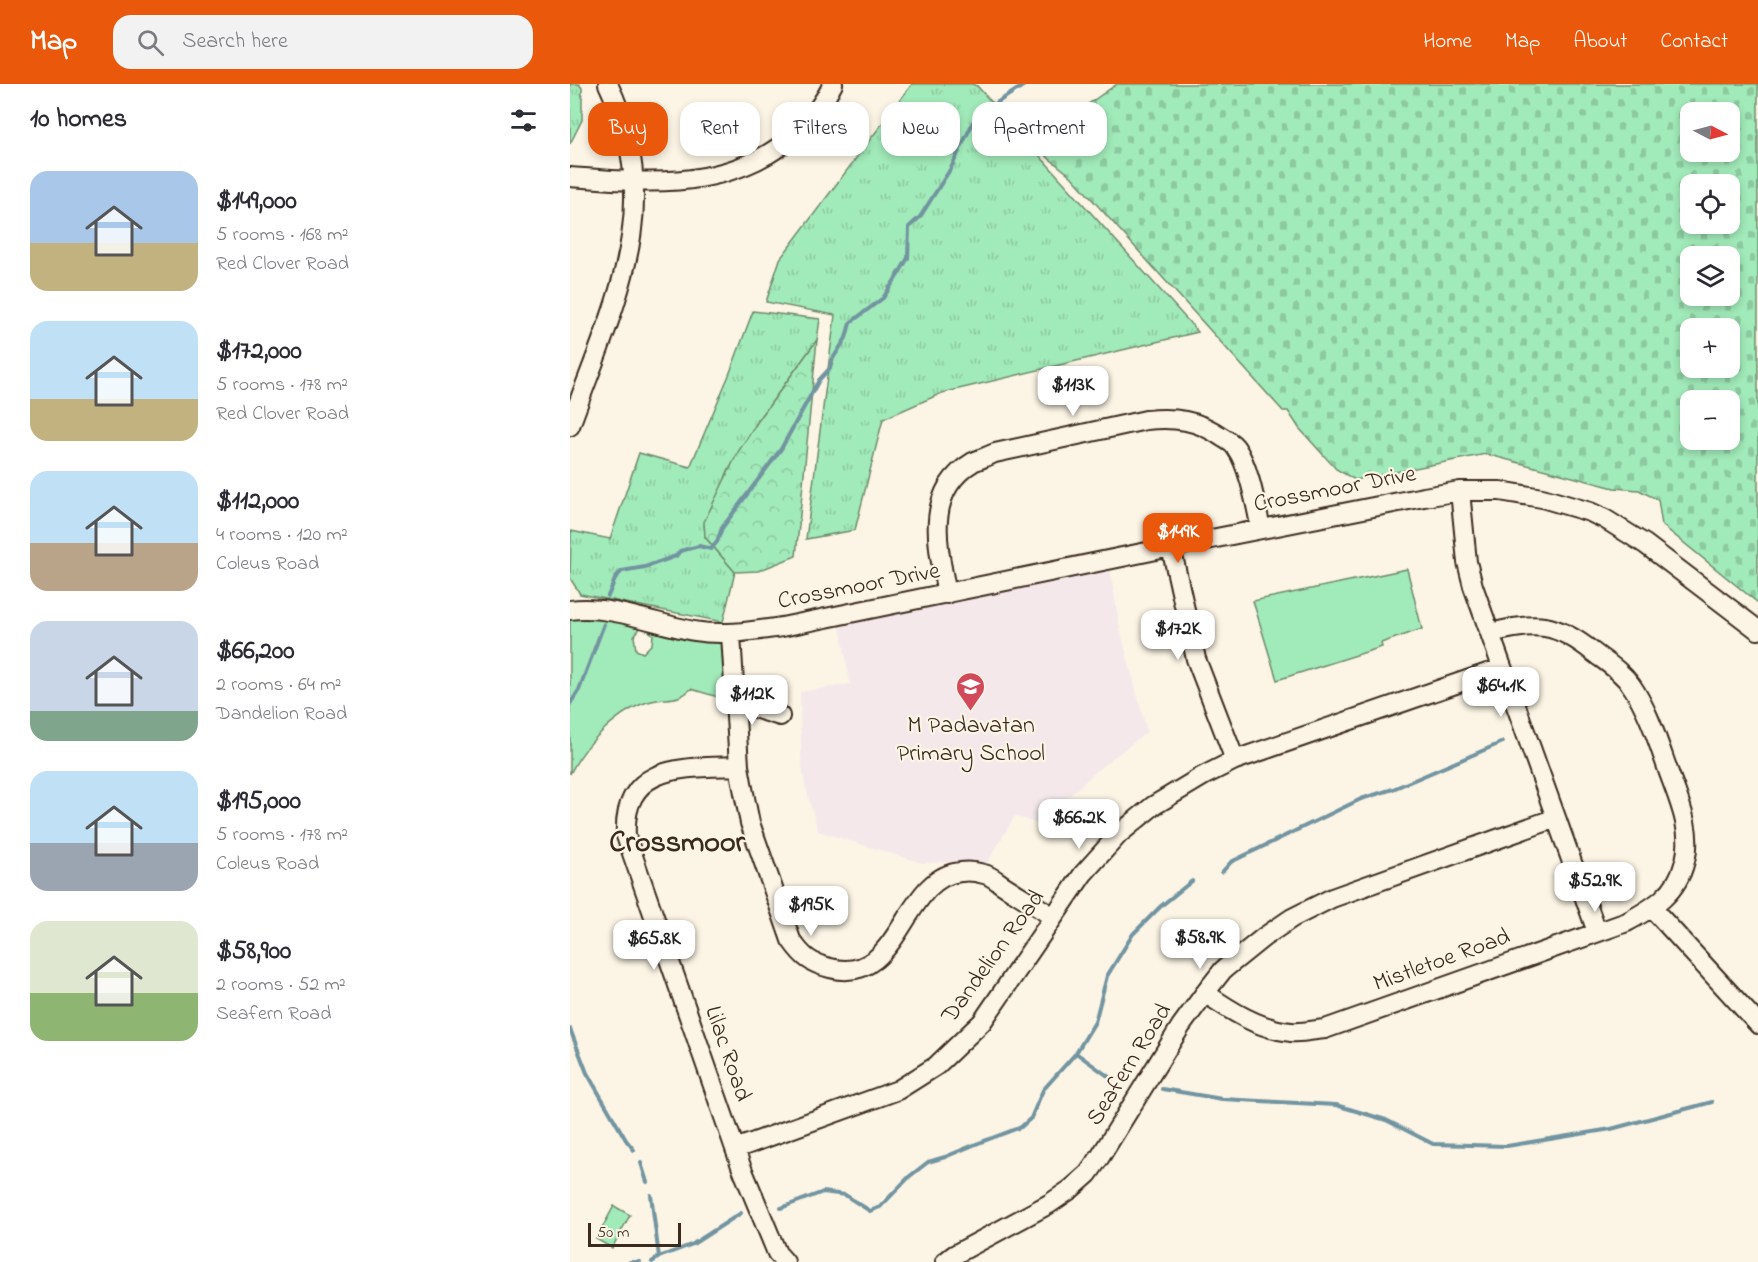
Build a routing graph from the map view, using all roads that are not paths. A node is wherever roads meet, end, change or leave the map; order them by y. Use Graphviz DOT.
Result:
graph roads {
  1 [pos="608,84"];
  2 [pos="832,84"];
  3 [pos="570,177"];
  4 [pos="634,182"];
  5 [pos="570,426"];
  6 [pos="1460,491"];
  7 [pos="1261,529"];
  8 [pos="1172,547"];
  9 [pos="947,594"];
  10 [pos="570,610"];
  11 [pos="1758,630"];
  12 [pos="1491,633"];
  13 [pos="731,634"];
  14 [pos="1502,668"];
  15 [pos="735,702"];
  16 [pos="780,716"];
  17 [pos="1235,760"];
  18 [pos="739,766"];
  19 [pos="1556,818"];
  20 [pos="1652,908"];
  21 [pos="1053,917"];
  22 [pos="1597,932"];
  23 [pos="1205,993"];
  24 [pos="1758,1024"];
  25 [pos="735,1149"];
  26 [pos="785,1262"];
  27 [pos="945,1262"];
  1 -- 4 [label="street"];
  2 -- 4 [label="street"];
  3 -- 4 [label="street"];
  4 -- 5 [label="street"];
  6 -- 7 [label="street, Crossmoor Drive"];
  6 -- 11 [label="street, Crossmoor Drive"];
  6 -- 12 [label="street"];
  7 -- 8 [label="street, Crossmoor Drive"];
  7 -- 9 [label="street"];
  8 -- 9 [label="street, Crossmoor Drive"];
  8 -- 17 [label="street"];
  9 -- 13 [label="street, Crossmoor Drive"];
  10 -- 13 [label="street, Crossmoor Drive"];
  12 -- 14 [label="street"];
  12 -- 20 [label="street, Mistletoe Road"];
  13 -- 15 [label="street"];
  14 -- 17 [label="street, Dandelion Road"];
  14 -- 19 [label="street"];
  15 -- 16 [label="street"];
  15 -- 18 [label="street"];
  17 -- 21 [label="street, Dandelion Road"];
  18 -- 21 [label="street"];
  18 -- 25 [label="street, Lilac Road"];
  19 -- 22 [label="street"];
  19 -- 23 [label="street, Seafern Road"];
  20 -- 22 [label="street, Mistletoe Road"];
  20 -- 24 [label="street"];
  21 -- 25 [label="street, Dandelion Road"];
  22 -- 23 [label="street, Mistletoe Road"];
  23 -- 27 [label="street, Seafern Road"];
  25 -- 26 [label="street, Lilac Road"];
}
